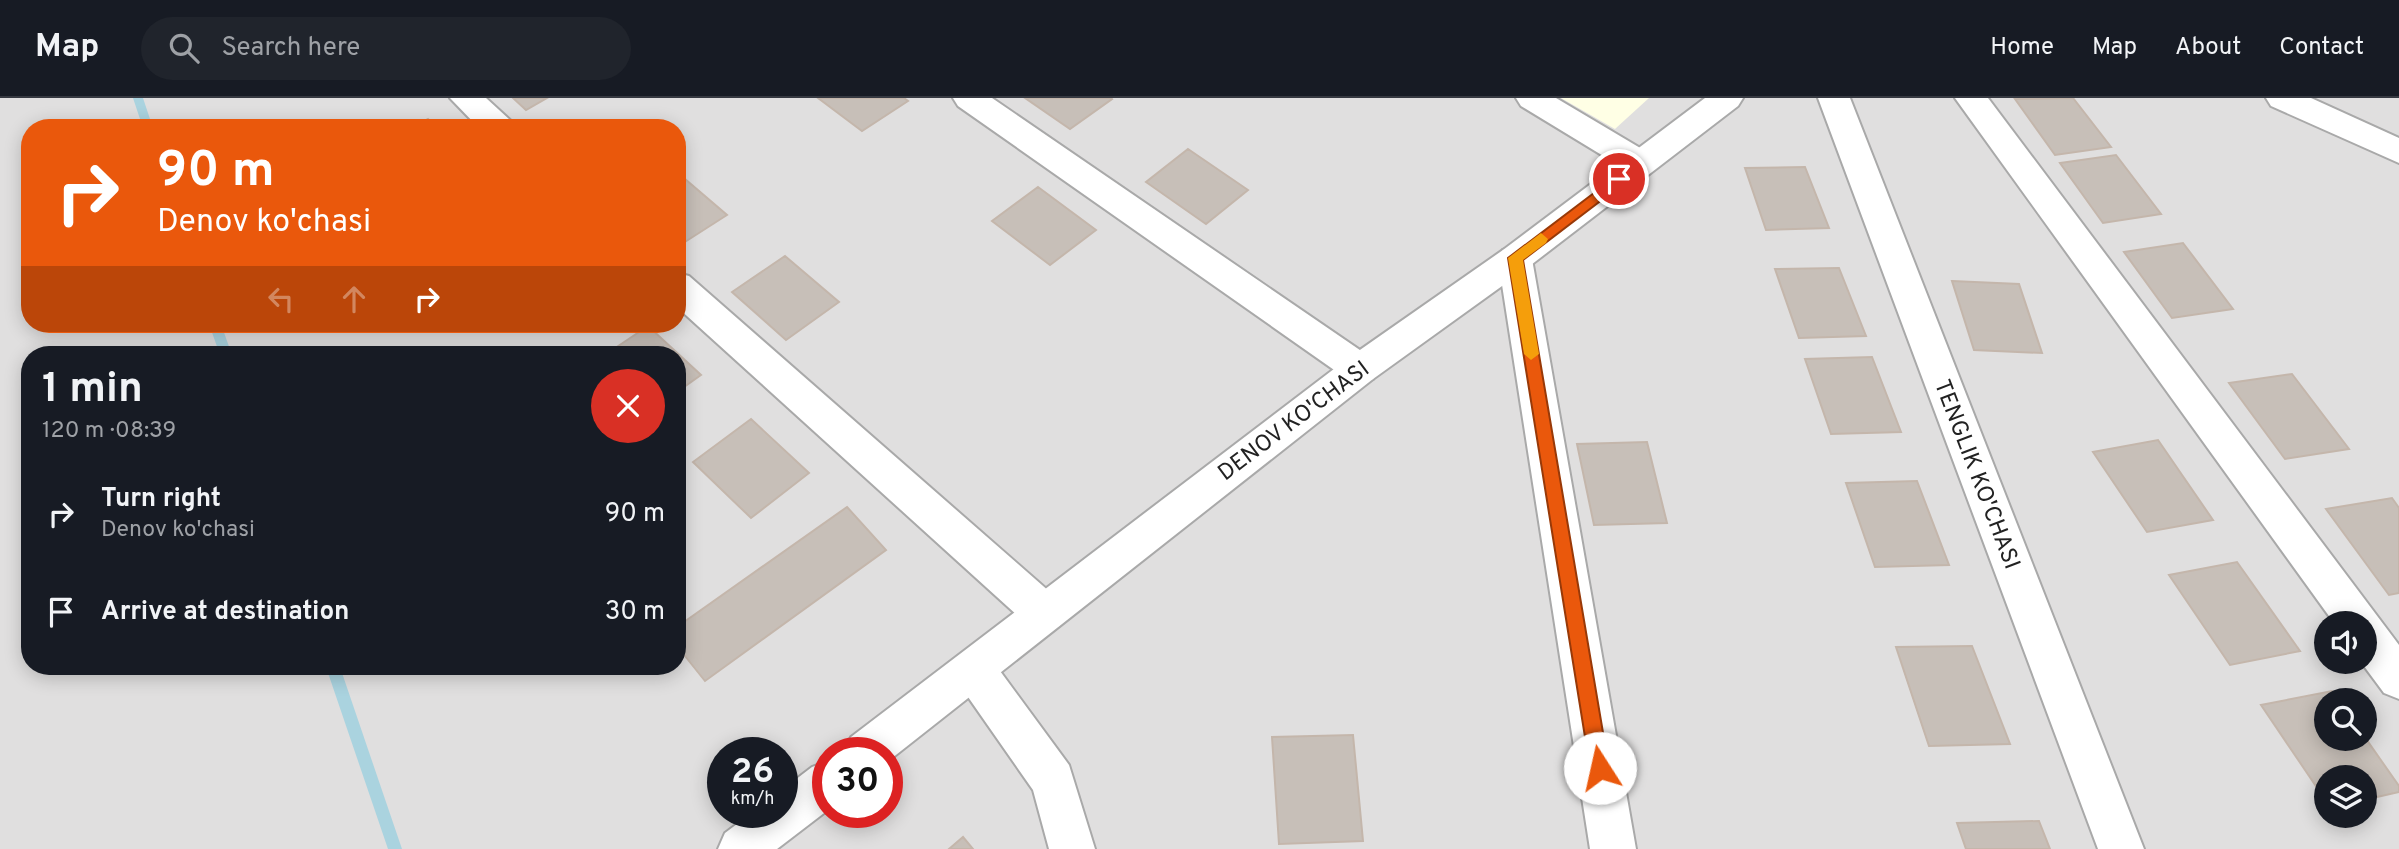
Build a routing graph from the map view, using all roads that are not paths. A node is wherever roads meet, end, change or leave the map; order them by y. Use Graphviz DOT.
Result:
graph roads {
  1 [pos="466,98"];
  2 [pos="969,98"];
  3 [pos="1532,98"];
  4 [pos="1727,98"];
  5 [pos="1834,98"];
  6 [pos="1971,98"];
  7 [pos="2282,98"];
  8 [pos="489,119"];
  9 [pos="2399,150"];
  10 [pos="1640,163"];
  11 [pos="1515,258"];
  12 [pos="686,294"];
  13 [pos="1360,369"];
  14 [pos="2349,611"];
  15 [pos="1044,613"];
  16 [pos="2377,649"];
  17 [pos="974,670"];
  18 [pos="2399,679"];
  19 [pos="886,737"];
  20 [pos="812,794"];
  21 [pos="741,849"];
  22 [pos="1072,849"];
  23 [pos="1613,849"];
  24 [pos="2121,849"];
  1 -- 8 [label="street"];
  2 -- 13 [label="street"];
  3 -- 10 [label="street"];
  4 -- 10 [label="street, DENOV KO'CHASI"];
  5 -- 24 [label="street, TENGLIK KO'CHASI"];
  6 -- 14 [label="street"];
  7 -- 9 [label="street"];
  10 -- 11 [label="street, DENOV KO'CHASI"];
  11 -- 13 [label="street, DENOV KO'CHASI"];
  11 -- 23 [label="street"];
  12 -- 15 [label="street"];
  13 -- 15 [label="street, DENOV KO'CHASI"];
  15 -- 17 [label="street, DENOV KO'CHASI"];
  16 -- 18 [label="street"];
  17 -- 19 [label="street, DENOV KO'CHASI"];
  17 -- 22 [label="street"];
  20 -- 21 [label="street"];
}
